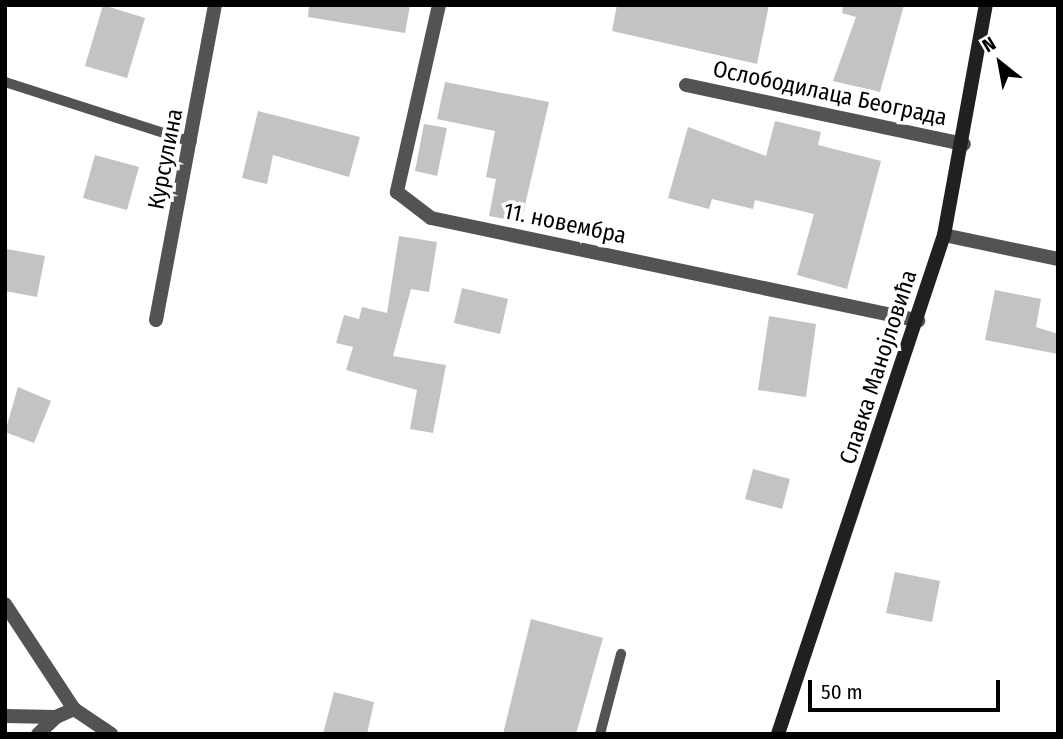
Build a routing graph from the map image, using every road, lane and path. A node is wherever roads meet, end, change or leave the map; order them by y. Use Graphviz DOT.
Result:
graph roads {
  1 [pos="215,5"];
  2 [pos="439,5"];
  3 [pos="986,5"];
  4 [pos="5,82"];
  5 [pos="686,85"];
  6 [pos="192,142"];
  7 [pos="964,144"];
  8 [pos="943,235"];
  9 [pos="1058,259"];
  10 [pos="156,320"];
  11 [pos="919,321"];
  12 [pos="5,604"];
  13 [pos="621,654"];
  14 [pos="74,709"];
  15 [pos="5,716"];
  16 [pos="56,717"];
  17 [pos="38,734"];
  18 [pos="111,734"];
  19 [pos="600,734"];
  20 [pos="778,734"];
  1 -- 6 [label="street, Курсулина"];
  2 -- 11 [label="street, 11. новембра"];
  3 -- 7 [label="main road, Славка Манојловића"];
  4 -- 6 [label="lane"];
  5 -- 7 [label="street, Ослободилаца Београда"];
  6 -- 10 [label="street, Курсулина"];
  7 -- 8 [label="main road, Славка Манојловића"];
  8 -- 9 [label="street"];
  8 -- 11 [label="main road, Славка Манојловића"];
  11 -- 20 [label="main road, Славка Манојловића"];
  12 -- 14 [label="street"];
  13 -- 19 [label="lane"];
  14 -- 16 [label="street"];
  14 -- 18 [label="street"];
  15 -- 16 [label="street"];
  16 -- 17 [label="street"];
}
